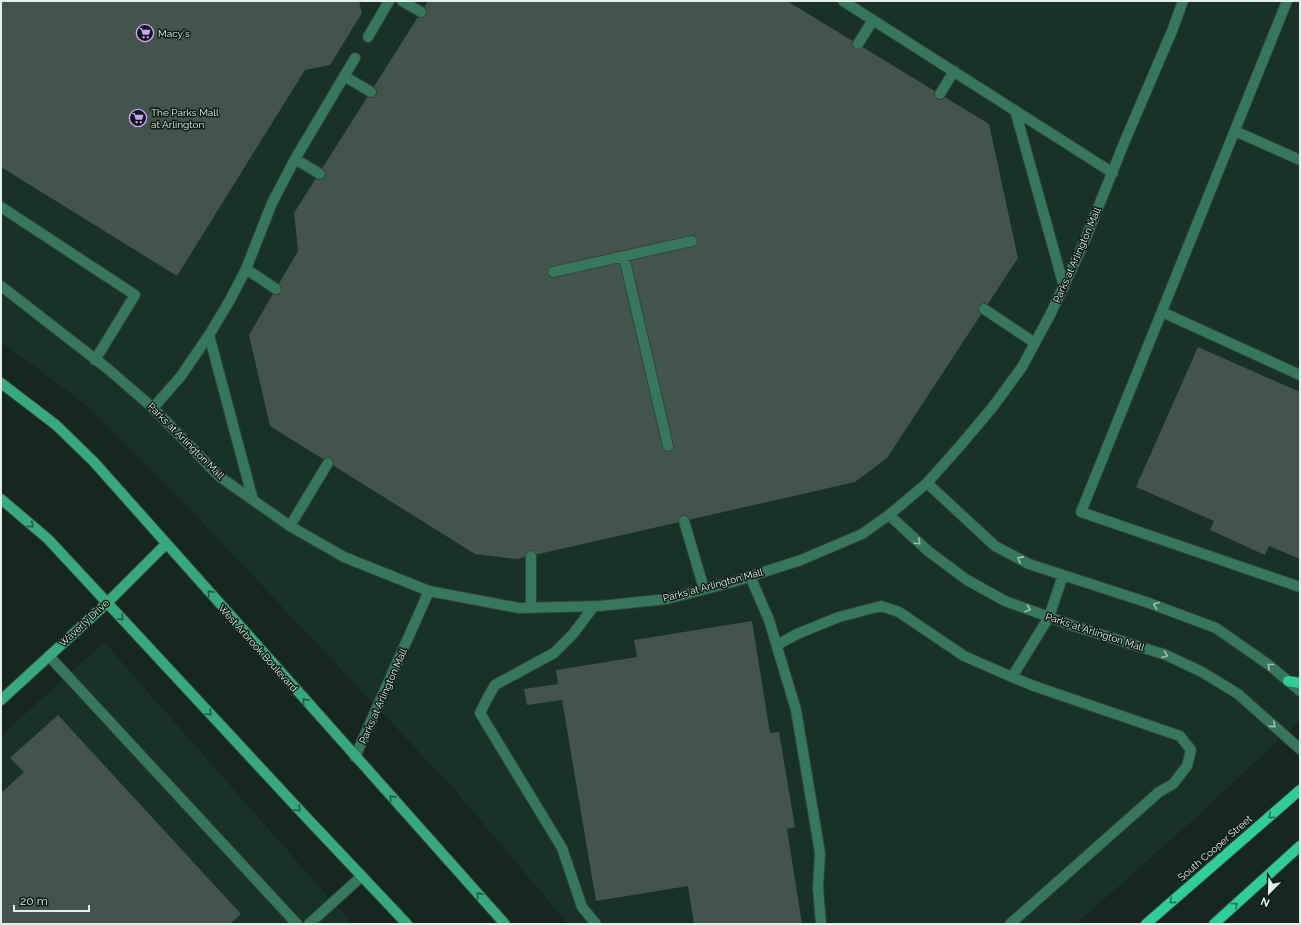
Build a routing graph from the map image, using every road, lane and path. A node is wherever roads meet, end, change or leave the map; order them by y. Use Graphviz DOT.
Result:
graph roads {
  1 [pos="389,1"];
  2 [pos="402,1"];
  3 [pos="843,1"];
  4 [pos="1183,1"];
  5 [pos="1287,1"];
  6 [pos="421,12"];
  7 [pos="873,20"];
  8 [pos="368,37"];
  9 [pos="858,44"];
  10 [pos="355,58"];
  11 [pos="954,71"];
  12 [pos="344,76"];
  13 [pos="371,92"];
  14 [pos="940,94"];
  15 [pos="1015,110"];
  16 [pos="1235,132"];
  17 [pos="295,159"];
  18 [pos="1300,160"];
  19 [pos="1113,173"];
  20 [pos="320,174"];
  21 [pos="1,207"];
  22 [pos="692,241"];
  23 [pos="624,257"];
  24 [pos="246,269"];
  25 [pos="553,272"];
  26 [pos="1,286"];
  27 [pos="1064,287"];
  28 [pos="276,289"];
  29 [pos="984,309"];
  30 [pos="1162,312"];
  31 [pos="209,335"];
  32 [pos="1035,343"];
  33 [pos="95,360"];
  34 [pos="1300,375"];
  35 [pos="1,383"];
  36 [pos="153,408"];
  37 [pos="668,446"];
  38 [pos="328,462"];
  39 [pos="927,483"];
  40 [pos="1,499"];
  41 [pos="253,500"];
  42 [pos="889,515"];
  43 [pos="684,521"];
  44 [pos="290,526"];
  45 [pos="166,544"];
  46 [pos="531,556"];
  47 [pos="1063,575"];
  48 [pos="750,576"];
  49 [pos="1300,587"];
  50 [pos="704,589"];
  51 [pos="429,592"];
  52 [pos="107,603"];
  53 [pos="594,606"];
  54 [pos="531,608"];
  55 [pos="1049,617"];
  56 [pos="777,645"];
  57 [pos="49,656"];
  58 [pos="1012,677"];
  59 [pos="1288,681"];
  60 [pos="1300,683"];
  61 [pos="1300,691"];
  62 [pos="1,700"];
  63 [pos="1300,749"];
  64 [pos="355,757"];
  65 [pos="1300,790"];
  66 [pos="1300,846"];
  67 [pos="362,876"];
  68 [pos="297,924"];
  69 [pos="309,924"];
  70 [pos="407,924"];
  71 [pos="505,924"];
  72 [pos="596,924"];
  73 [pos="821,924"];
  74 [pos="1010,924"];
  75 [pos="1146,924"];
  76 [pos="1214,924"];
  1 -- 8 [label="street"];
  2 -- 6 [label="street"];
  3 -- 7 [label="street"];
  4 -- 19 [label="street, Parks at Arlington Mall"];
  5 -- 16 [label="street"];
  7 -- 9 [label="street"];
  7 -- 11 [label="street"];
  10 -- 12 [label="street"];
  11 -- 14 [label="street"];
  11 -- 15 [label="street"];
  12 -- 13 [label="street"];
  12 -- 17 [label="street"];
  15 -- 19 [label="street"];
  15 -- 27 [label="street"];
  16 -- 18 [label="street"];
  16 -- 30 [label="street"];
  17 -- 20 [label="street"];
  17 -- 24 [label="street"];
  19 -- 27 [label="street, Parks at Arlington Mall"];
  21 -- 33 [label="street"];
  22 -- 23 [label="street"];
  23 -- 25 [label="street"];
  23 -- 37 [label="street"];
  24 -- 28 [label="street"];
  24 -- 31 [label="street"];
  26 -- 33 [label="street, Parks at Arlington Mall"];
  27 -- 32 [label="street, Parks at Arlington Mall"];
  29 -- 32 [label="street"];
  30 -- 34 [label="street"];
  30 -- 49 [label="street"];
  31 -- 36 [label="street"];
  31 -- 41 [label="street"];
  32 -- 39 [label="street, Parks at Arlington Mall"];
  33 -- 36 [label="street, Parks at Arlington Mall"];
  35 -- 45 [label="street, West Arbrook Boulevard"];
  36 -- 41 [label="street, Parks at Arlington Mall"];
  38 -- 44 [label="street"];
  39 -- 42 [label="street, Parks at Arlington Mall"];
  47 -- 39 [label="street, one-way"];
  40 -- 52 [label="street, one-way"];
  41 -- 44 [label="street, Parks at Arlington Mall"];
  42 -- 48 [label="street, Parks at Arlington Mall"];
  42 -- 55 [label="street, Parks at Arlington Mall, one-way"];
  43 -- 50 [label="street"];
  44 -- 51 [label="street, Parks at Arlington Mall"];
  45 -- 52 [label="street, Waverly Drive"];
  64 -- 45 [label="street, West Arbrook Boulevard, one-way"];
  46 -- 54 [label="street"];
  47 -- 55 [label="street"];
  59 -- 47 [label="street, one-way"];
  48 -- 50 [label="street, Parks at Arlington Mall"];
  48 -- 56 [label="street"];
  50 -- 53 [label="street, Parks at Arlington Mall"];
  51 -- 54 [label="street, Parks at Arlington Mall"];
  51 -- 64 [label="street, Parks at Arlington Mall"];
  52 -- 57 [label="street, Waverly Drive"];
  52 -- 67 [label="street, one-way"];
  53 -- 54 [label="street, Parks at Arlington Mall"];
  53 -- 72 [label="street"];
  55 -- 58 [label="street"];
  55 -- 63 [label="street, Parks at Arlington Mall, one-way"];
  56 -- 58 [label="street"];
  56 -- 73 [label="street"];
  57 -- 62 [label="street, Waverly Drive"];
  57 -- 68 [label="street"];
  58 -- 74 [label="street"];
  59 -- 60 [label="main road"];
  59 -- 61 [label="street"];
  71 -- 64 [label="street, West Arbrook Boulevard, one-way"];
  65 -- 75 [label="main road, South Cooper Street, one-way"];
  76 -- 66 [label="main road, one-way"];
  67 -- 69 [label="street"];
  67 -- 70 [label="street"];
}
